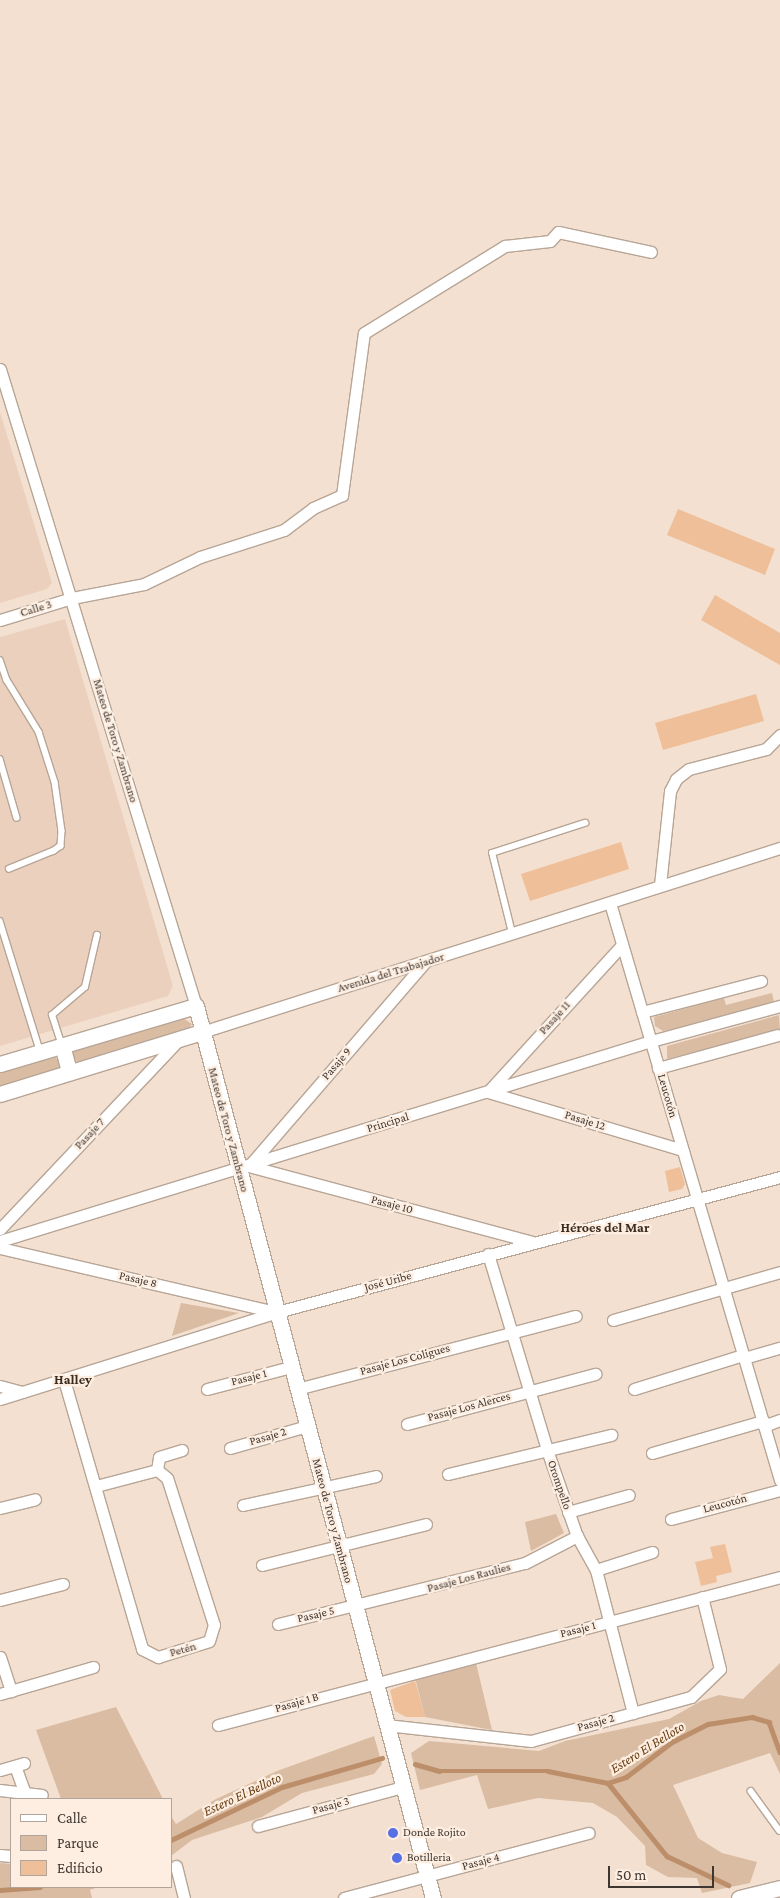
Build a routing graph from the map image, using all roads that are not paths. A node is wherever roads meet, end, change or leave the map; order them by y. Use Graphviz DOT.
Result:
graph roads {
  1 [pos="651,252"];
  2 [pos="0,369"];
  3 [pos="72,598"];
  4 [pos="0,620"];
  5 [pos="0,660"];
  6 [pos="780,736"];
  7 [pos="0,759"];
  8 [pos="17,818"];
  9 [pos="585,823"];
  10 [pos="780,848"];
  11 [pos="10,869"];
  12 [pos="660,885"];
  13 [pos="610,903"];
  14 [pos="0,921"];
  15 [pos="97,935"];
  16 [pos="513,935"];
  17 [pos="622,945"];
  18 [pos="425,962"];
  19 [pos="761,981"];
  20 [pos="196,1006"];
  21 [pos="778,1006"];
  22 [pos="642,1012"];
  23 [pos="202,1032"];
  24 [pos="778,1035"];
  25 [pos="180,1039"];
  26 [pos="650,1041"];
  27 [pos="62,1045"];
  28 [pos="40,1051"];
  29 [pos="0,1064"];
  30 [pos="658,1068"];
  31 [pos="69,1072"];
  32 [pos="488,1092"];
  33 [pos="0,1094"];
  34 [pos="683,1150"];
  35 [pos="244,1168"];
  36 [pos="780,1177"];
  37 [pos="697,1199"];
  38 [pos="0,1230"];
  39 [pos="0,1241"];
  40 [pos="535,1243"];
  41 [pos="0,1248"];
  42 [pos="488,1254"];
  43 [pos="780,1272"];
  44 [pos="724,1288"];
  45 [pos="277,1312"];
  46 [pos="576,1316"];
  47 [pos="613,1320"];
  48 [pos="512,1331"];
  49 [pos="780,1348"];
  50 [pos="744,1356"];
  51 [pos="291,1367"];
  52 [pos="595,1374"];
  53 [pos="64,1380"];
  54 [pos="0,1386"];
  55 [pos="207,1389"];
  56 [pos="297,1389"];
  57 [pos="634,1389"];
  58 [pos="531,1390"];
  59 [pos="24,1392"];
  60 [pos="0,1399"];
  61 [pos="780,1420"];
  62 [pos="407,1424"];
  63 [pos="763,1424"];
  64 [pos="307,1426"];
  65 [pos="611,1435"];
  66 [pos="230,1448"];
  67 [pos="182,1450"];
  68 [pos="547,1450"];
  69 [pos="652,1453"];
  70 [pos="157,1470"];
  71 [pos="448,1474"];
  72 [pos="376,1476"];
  73 [pos="780,1480"];
  74 [pos="96,1486"];
  75 [pos="323,1486"];
  76 [pos="780,1490"];
  77 [pos="629,1496"];
  78 [pos="35,1499"];
  79 [pos="243,1505"];
  80 [pos="0,1508"];
  81 [pos="568,1512"];
  82 [pos="671,1519"];
  83 [pos="426,1524"];
  84 [pos="577,1536"];
  85 [pos="339,1546"];
  86 [pos="652,1552"];
  87 [pos="262,1565"];
  88 [pos="596,1570"];
  89 [pos="780,1577"];
  90 [pos="63,1584"];
  91 [pos="702,1597"];
  92 [pos="0,1600"];
  93 [pos="355,1607"];
  94 [pos="607,1622"];
  95 [pos="278,1624"];
  96 [pos="0,1657"];
  97 [pos="93,1667"];
  98 [pos="375,1681"];
  99 [pos="5,1692"];
  100 [pos="633,1713"];
  101 [pos="218,1725"];
  102 [pos="386,1725"];
  103 [pos="0,1770"];
  104 [pos="403,1787"];
  105 [pos="0,1790"];
  106 [pos="751,1791"];
  107 [pos="25,1793"];
  108 [pos="42,1795"];
  109 [pos="258,1826"];
  110 [pos="780,1831"];
  111 [pos="588,1833"];
  112 [pos="176,1866"];
  113 [pos="427,1876"];
  114 [pos="780,1888"];
  115 [pos="184,1898"];
  116 [pos="344,1898"];
  117 [pos="433,1898"];
  118 [pos="739,1898"];
  1 -- 3 [label="street, Calle 3"];
  2 -- 3 [label="street, Mateo de Toro y Zambrano"];
  3 -- 4 [label="street, Calle 3"];
  3 -- 20 [label="street, Mateo de Toro y Zambrano"];
  5 -- 11 [label="lane"];
  6 -- 12 [label="street"];
  7 -- 8 [label="lane"];
  9 -- 16 [label="lane"];
  10 -- 12 [label="street, Avenida del Trabajador"];
  12 -- 13 [label="street, Avenida del Trabajador"];
  13 -- 16 [label="street, Avenida del Trabajador"];
  13 -- 17 [label="street, Leucotón"];
  14 -- 28 [label="lane"];
  15 -- 27 [label="lane"];
  16 -- 18 [label="street, Avenida del Trabajador"];
  17 -- 22 [label="street, Leucotón"];
  17 -- 32 [label="street, Pasaje 11"];
  18 -- 23 [label="street, Avenida del Trabajador"];
  18 -- 35 [label="street, Pasaje 9"];
  19 -- 22 [label="street"];
  20 -- 23 [label="street, Mateo de Toro y Zambrano"];
  20 -- 27 [label="street"];
  21 -- 26 [label="street, Principal"];
  22 -- 26 [label="street, Leucotón"];
  23 -- 25 [label="street, Avenida del Trabajador"];
  23 -- 35 [label="street, Mateo de Toro y Zambrano"];
  24 -- 30 [label="street"];
  25 -- 31 [label="street, Avenida del Trabajador"];
  25 -- 38 [label="street, Pasaje 7"];
  26 -- 30 [label="street, Leucotón"];
  26 -- 32 [label="street, Principal"];
  27 -- 28 [label="street"];
  27 -- 31 [label="street"];
  28 -- 29 [label="street"];
  30 -- 34 [label="street, Leucotón"];
  31 -- 33 [label="street, Avenida del Trabajador"];
  32 -- 34 [label="street, Pasaje 12"];
  32 -- 35 [label="street, Principal"];
  34 -- 37 [label="street, Leucotón"];
  35 -- 39 [label="street, Principal"];
  35 -- 40 [label="street, Pasaje 10"];
  35 -- 45 [label="street, Mateo de Toro y Zambrano"];
  36 -- 37 [label="street, José Uribe"];
  37 -- 40 [label="street, José Uribe"];
  37 -- 44 [label="street, Leucotón"];
  40 -- 42 [label="street, José Uribe"];
  41 -- 45 [label="street, Pasaje 8"];
  42 -- 45 [label="street, José Uribe"];
  42 -- 48 [label="street, Orompello"];
  43 -- 44 [label="street"];
  44 -- 47 [label="street"];
  44 -- 50 [label="street, Leucotón"];
  45 -- 51 [label="street, Mateo de Toro y Zambrano"];
  45 -- 53 [label="street, José Uribe"];
  46 -- 48 [label="street, Pasaje Los Coligues"];
  48 -- 56 [label="street, Pasaje Los Coligues"];
  48 -- 58 [label="street, Orompello"];
  49 -- 50 [label="street"];
  50 -- 57 [label="street"];
  50 -- 63 [label="street, Leucotón"];
  51 -- 55 [label="street, Pasaje 1"];
  51 -- 56 [label="street, Mateo de Toro y Zambrano"];
  52 -- 58 [label="street, Pasaje Los Alerces"];
  53 -- 59 [label="street, José Uribe"];
  53 -- 74 [label="street, Petén"];
  54 -- 59 [label="street"];
  56 -- 64 [label="street, Mateo de Toro y Zambrano"];
  58 -- 62 [label="street, Pasaje Los Alerces"];
  58 -- 68 [label="street, Orompello"];
  59 -- 60 [label="street, José Uribe"];
  61 -- 63 [label="street"];
  63 -- 69 [label="street"];
  63 -- 73 [label="street, Leucotón"];
  64 -- 66 [label="street, Pasaje 2"];
  64 -- 75 [label="street, Mateo de Toro y Zambrano"];
  65 -- 68 [label="street"];
  67 -- 70 [label="street"];
  68 -- 71 [label="street"];
  68 -- 81 [label="street, Orompello"];
  70 -- 74 [label="street"];
  70 -- 74 [label="street, Petén"];
  72 -- 75 [label="street"];
  75 -- 79 [label="street"];
  75 -- 85 [label="street, Mateo de Toro y Zambrano"];
  76 -- 82 [label="street, Leucotón"];
  77 -- 81 [label="street"];
  78 -- 80 [label="street"];
  81 -- 84 [label="street, Orompello"];
  83 -- 85 [label="street"];
  84 -- 88 [label="street, Orompello"];
  84 -- 93 [label="street, Pasaje Los Raulies"];
  85 -- 87 [label="street"];
  85 -- 93 [label="street, Mateo de Toro y Zambrano"];
  86 -- 88 [label="street"];
  88 -- 94 [label="street, Orompello"];
  89 -- 91 [label="street, Pasaje 1"];
  90 -- 92 [label="street"];
  91 -- 94 [label="street, Pasaje 1"];
  91 -- 100 [label="street, Pasaje 2"];
  93 -- 95 [label="street, Pasaje 5"];
  93 -- 98 [label="street, Mateo de Toro y Zambrano"];
  94 -- 98 [label="street, Pasaje 1"];
  94 -- 100 [label="street, Orompello"];
  96 -- 99 [label="street"];
  97 -- 99 [label="street"];
  98 -- 101 [label="street, Pasaje 1 B"];
  98 -- 102 [label="street, Mateo de Toro y Zambrano"];
  100 -- 102 [label="street, Pasaje 2"];
  102 -- 104 [label="street, Mateo de Toro y Zambrano"];
  103 -- 107 [label="street"];
  104 -- 109 [label="street, Pasaje 3"];
  104 -- 113 [label="street, Mateo de Toro y Zambrano"];
  105 -- 107 [label="street"];
  106 -- 110 [label="lane"];
  107 -- 108 [label="street"];
  111 -- 113 [label="street, Pasaje 4"];
  112 -- 115 [label="street"];
  113 -- 116 [label="street, Pasaje 4"];
  113 -- 117 [label="street, Mateo de Toro y Zambrano"];
  114 -- 118 [label="street"];
}
